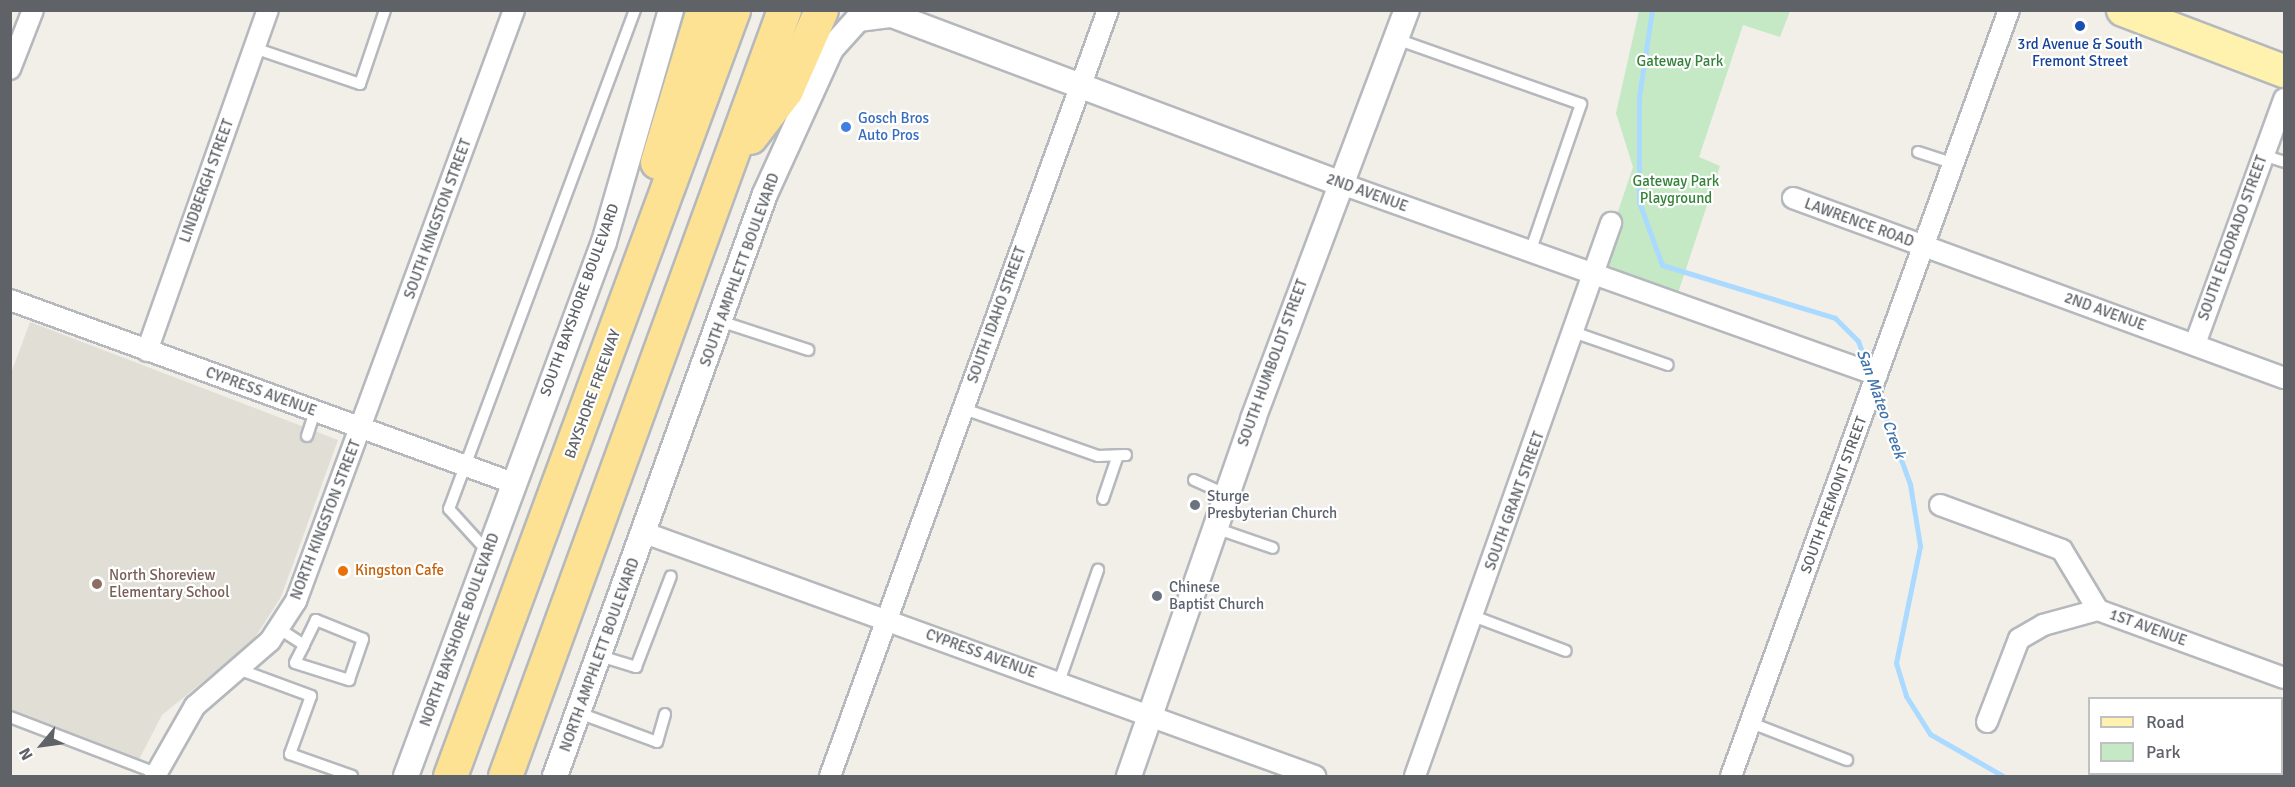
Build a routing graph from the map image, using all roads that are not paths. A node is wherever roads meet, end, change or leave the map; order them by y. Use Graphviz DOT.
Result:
graph roads {
  1 [pos="33,10"];
  2 [pos="268,10"];
  3 [pos="385,10"];
  4 [pos="514,10"];
  5 [pos="635,10"];
  6 [pos="671,10"];
  7 [pos="703,10"];
  8 [pos="733,10"];
  9 [pos="784,10"];
  10 [pos="821,10"];
  11 [pos="1108,10"];
  12 [pos="1407,10"];
  13 [pos="2009,10"];
  14 [pos="2123,10"];
  15 [pos="892,13"];
  16 [pos="858,19"];
  17 [pos="1396,39"];
  18 [pos="254,48"];
  19 [pos="10,69"];
  20 [pos="2284,71"];
  21 [pos="1081,86"];
  22 [pos="2284,99"];
  23 [pos="1918,152"];
  24 [pos="2263,155"];
  25 [pos="734,157"];
  26 [pos="2284,162"];
  27 [pos="1955,164"];
  28 [pos="1339,183"];
  29 [pos="1793,198"];
  30 [pos="1611,223"];
  31 [pos="1925,247"];
  32 [pos="1530,252"];
  33 [pos="1596,276"];
  34 [pos="10,300"];
  35 [pos="622,313"];
  36 [pos="720,321"];
  37 [pos="1576,333"];
  38 [pos="2195,344"];
  39 [pos="808,350"];
  40 [pos="147,351"];
  41 [pos="1668,365"];
  42 [pos="1880,367"];
  43 [pos="2284,378"];
  44 [pos="964,409"];
  45 [pos="315,411"];
  46 [pos="361,428"];
  47 [pos="307,436"];
  48 [pos="463,465"];
  49 [pos="1194,480"];
  50 [pos="513,483"];
  51 [pos="1226,494"];
  52 [pos="1103,500"];
  53 [pos="1940,505"];
  54 [pos="1214,528"];
  55 [pos="645,533"];
  56 [pos="1273,548"];
  57 [pos="488,552"];
  58 [pos="1098,570"];
  59 [pos="671,576"];
  60 [pos="2098,610"];
  61 [pos="1473,616"];
  62 [pos="887,620"];
  63 [pos="278,628"];
  64 [pos="304,645"];
  65 [pos="1566,651"];
  66 [pos="600,656"];
  67 [pos="238,669"];
  68 [pos="2284,678"];
  69 [pos="1059,682"];
  70 [pos="579,713"];
  71 [pos="665,714"];
  72 [pos="10,717"];
  73 [pos="1149,719"];
  74 [pos="1987,722"];
  75 [pos="1751,723"];
  76 [pos="1847,760"];
  77 [pos="155,775"];
  78 [pos="352,777"];
  79 [pos="406,777"];
  80 [pos="450,777"];
  81 [pos="505,777"];
  82 [pos="555,777"];
  83 [pos="830,777"];
  84 [pos="1129,777"];
  85 [pos="1316,777"];
  86 [pos="1415,777"];
  87 [pos="1731,777"];
  1 -- 19 [label="street"];
  2 -- 18 [label="street, LINDBERGH STREET"];
  3 -- 18 [label="lane"];
  4 -- 46 [label="street, SOUTH KINGSTON STREET"];
  5 -- 48 [label="lane"];
  6 -- 50 [label="street, SOUTH BAYSHORE BOULEVARD"];
  7 -- 35 [label="highway"];
  8 -- 35 [label="highway, BAYSHORE FREEWAY"];
  9 -- 25 [label="highway"];
  10 -- 25 [label="highway"];
  11 -- 21 [label="street, SOUTH IDAHO STREET"];
  12 -- 17 [label="street, SOUTH HUMBOLDT STREET"];
  13 -- 27 [label="street, SOUTH FREMONT STREET"];
  14 -- 20 [label="main road"];
  15 -- 16 [label="street, 2ND AVENUE"];
  15 -- 21 [label="street, 2ND AVENUE"];
  16 -- 36 [label="street, SOUTH AMPHLETT BOULEVARD"];
  17 -- 28 [label="street, SOUTH HUMBOLDT STREET"];
  17 -- 32 [label="lane"];
  18 -- 40 [label="street, LINDBERGH STREET"];
  21 -- 28 [label="street, 2ND AVENUE"];
  21 -- 44 [label="street, SOUTH IDAHO STREET"];
  22 -- 24 [label="street, SOUTH ELDORADO STREET"];
  23 -- 27 [label="lane"];
  24 -- 26 [label="lane"];
  24 -- 38 [label="street, SOUTH ELDORADO STREET"];
  25 -- 81 [label="highway"];
  27 -- 31 [label="street, SOUTH FREMONT STREET"];
  28 -- 32 [label="street, 2ND AVENUE"];
  28 -- 51 [label="street, SOUTH HUMBOLDT STREET"];
  29 -- 31 [label="street, LAWRENCE ROAD"];
  30 -- 33 [label="street, SOUTH GRANT STREET"];
  31 -- 38 [label="street, 2ND AVENUE"];
  31 -- 42 [label="street, SOUTH FREMONT STREET"];
  32 -- 33 [label="street, 2ND AVENUE"];
  33 -- 37 [label="street, SOUTH GRANT STREET"];
  33 -- 42 [label="street, 2ND AVENUE"];
  34 -- 40 [label="street, CYPRESS AVENUE"];
  35 -- 80 [label="highway, BAYSHORE FREEWAY"];
  36 -- 39 [label="lane"];
  36 -- 55 [label="street, SOUTH AMPHLETT BOULEVARD"];
  37 -- 41 [label="lane"];
  37 -- 61 [label="street, SOUTH GRANT STREET"];
  38 -- 43 [label="street, 2ND AVENUE"];
  40 -- 45 [label="street, CYPRESS AVENUE"];
  42 -- 75 [label="street, SOUTH FREMONT STREET"];
  44 -- 52 [label="lane"];
  44 -- 62 [label="street, SOUTH IDAHO STREET"];
  45 -- 46 [label="street, CYPRESS AVENUE"];
  45 -- 47 [label="lane"];
  46 -- 48 [label="street, CYPRESS AVENUE"];
  46 -- 63 [label="street, NORTH KINGSTON STREET"];
  48 -- 50 [label="street, CYPRESS AVENUE"];
  48 -- 57 [label="lane"];
  49 -- 51 [label="lane"];
  50 -- 57 [label="street, NORTH BAYSHORE BOULEVARD"];
  51 -- 54 [label="street, SOUTH HUMBOLDT STREET"];
  53 -- 60 [label="street, 1ST AVENUE"];
  54 -- 56 [label="lane"];
  54 -- 73 [label="street, SOUTH HUMBOLDT STREET"];
  55 -- 62 [label="street, CYPRESS AVENUE"];
  55 -- 66 [label="street, NORTH AMPHLETT BOULEVARD"];
  57 -- 79 [label="street, NORTH BAYSHORE BOULEVARD"];
  58 -- 69 [label="lane"];
  59 -- 66 [label="lane"];
  60 -- 68 [label="street, 1ST AVENUE"];
  60 -- 74 [label="street"];
  61 -- 65 [label="lane"];
  61 -- 86 [label="street, SOUTH GRANT STREET"];
  62 -- 69 [label="street, CYPRESS AVENUE"];
  62 -- 83 [label="street, SOUTH IDAHO STREET"];
  63 -- 64 [label="lane"];
  63 -- 67 [label="street, NORTH KINGSTON STREET"];
  64 -- 64 [label="lane"];
  66 -- 70 [label="street, NORTH AMPHLETT BOULEVARD"];
  67 -- 77 [label="street, NORTH KINGSTON STREET"];
  67 -- 78 [label="lane"];
  69 -- 73 [label="street, CYPRESS AVENUE"];
  70 -- 71 [label="lane"];
  70 -- 82 [label="street, NORTH AMPHLETT BOULEVARD"];
  72 -- 77 [label="lane"];
  73 -- 84 [label="street, SOUTH HUMBOLDT STREET"];
  73 -- 85 [label="street, CYPRESS AVENUE"];
  75 -- 76 [label="lane"];
  75 -- 87 [label="street, SOUTH FREMONT STREET"];
}
